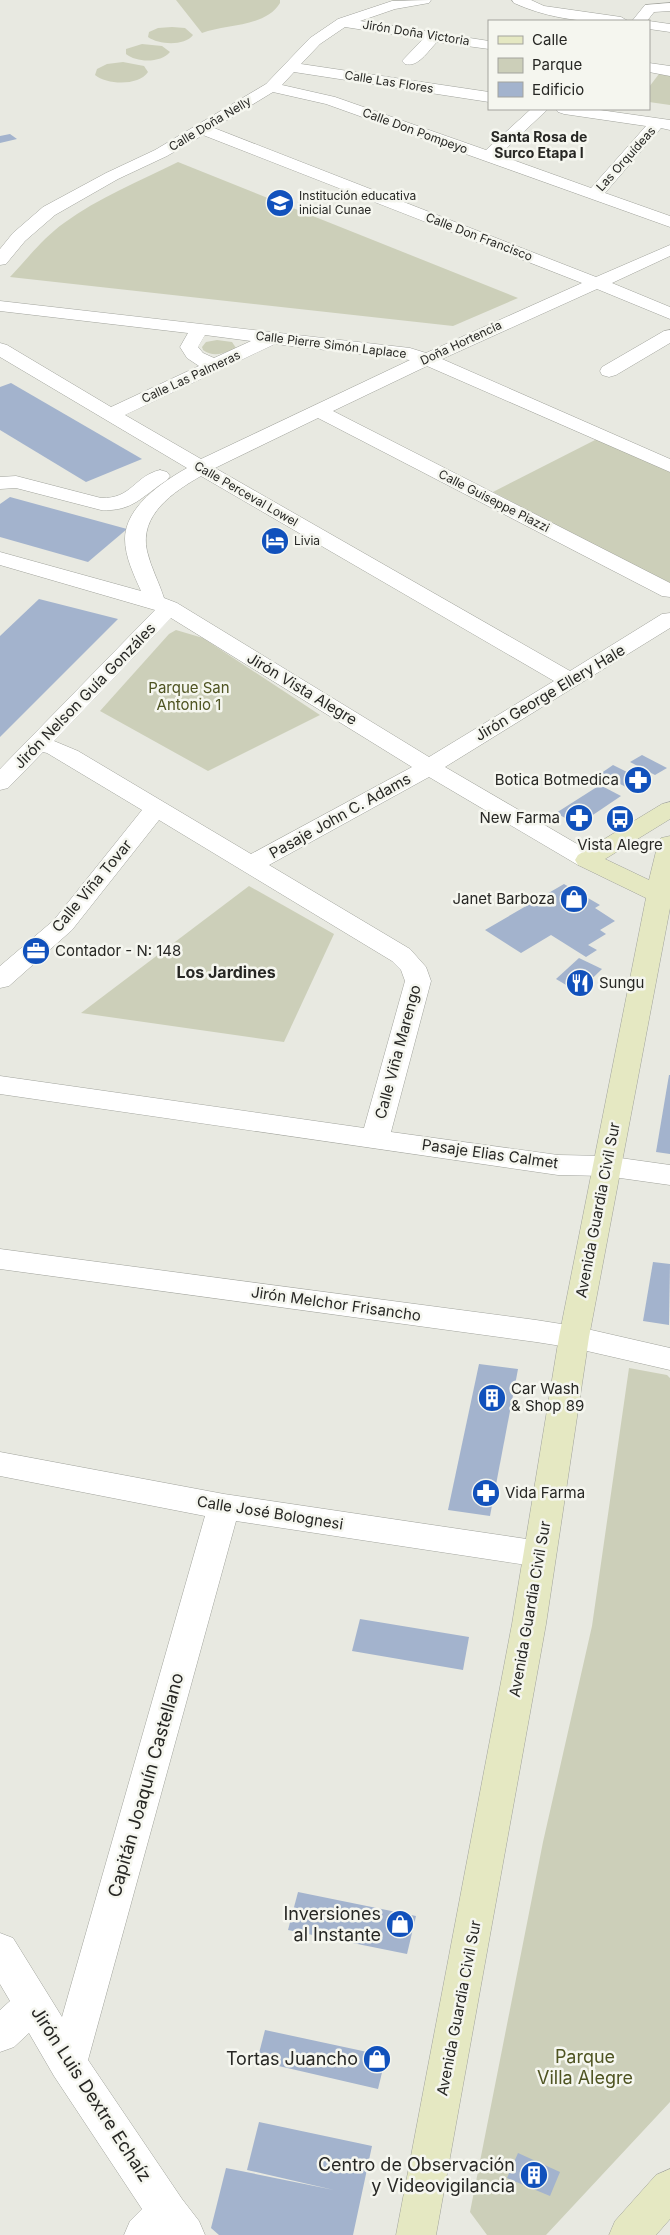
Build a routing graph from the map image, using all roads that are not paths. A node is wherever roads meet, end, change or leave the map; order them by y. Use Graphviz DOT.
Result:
graph roads {
  1 [pos="424,0"];
  2 [pos="519,0"];
  3 [pos="670,7"];
  4 [pos="614,20"];
  5 [pos="640,20"];
  6 [pos="343,22"];
  7 [pos="650,25"];
  8 [pos="670,28"];
  9 [pos="434,36"];
  10 [pos="488,44"];
  11 [pos="410,61"];
  12 [pos="290,67"];
  13 [pos="651,70"];
  14 [pos="670,71"];
  15 [pos="271,87"];
  16 [pos="436,89"];
  17 [pos="488,97"];
  18 [pos="424,101"];
  19 [pos="539,110"];
  20 [pos="571,110"];
  21 [pos="412,113"];
  22 [pos="664,124"];
  23 [pos="400,125"];
  24 [pos="203,128"];
  25 [pos="488,157"];
  26 [pos="595,194"];
  27 [pos="670,222"];
  28 [pos="670,250"];
  29 [pos="0,260"];
  30 [pos="597,283"];
  31 [pos="0,306"];
  32 [pos="670,314"];
  33 [pos="200,330"];
  34 [pos="670,334"];
  35 [pos="272,338"];
  36 [pos="0,349"];
  37 [pos="426,359"];
  38 [pos="216,365"];
  39 [pos="609,371"];
  40 [pos="318,411"];
  41 [pos="110,415"];
  42 [pos="195,464"];
  43 [pos="670,466"];
  44 [pos="0,483"];
  45 [pos="0,558"];
  46 [pos="670,591"];
  47 [pos="162,605"];
  48 [pos="670,620"];
  49 [pos="571,681"];
  50 [pos="38,744"];
  51 [pos="429,767"];
  52 [pos="0,783"];
  53 [pos="157,807"];
  54 [pos="670,810"];
  55 [pos="670,843"];
  56 [pos="587,860"];
  57 [pos="250,865"];
  58 [pos="665,897"];
  59 [pos="0,980"];
  60 [pos="0,1085"];
  61 [pos="375,1138"];
  62 [pos="606,1166"];
  63 [pos="670,1175"];
  64 [pos="0,1259"];
  65 [pos="574,1337"];
  66 [pos="670,1359"];
  67 [pos="0,1464"];
  68 [pos="224,1507"];
  69 [pos="540,1554"];
  70 [pos="0,1950"];
  71 [pos="34,2005"];
  72 [pos="0,2034"];
  73 [pos="68,2063"];
  74 [pos="670,2189"];
  75 [pos="166,2228"];
  76 [pos="416,2235"];
  77 [pos="628,2235"];
  1 -- 6 [label="street, Calle Doña Nelly"];
  2 -- 4 [label="street"];
  3 -- 5 [label="street"];
  6 -- 9 [label="street, Jirón Doña Victoria"];
  6 -- 12 [label="street, Calle Doña Nelly"];
  7 -- 8 [label="street"];
  9 -- 10 [label="street, Jirón Doña Victoria"];
  9 -- 11 [label="street"];
  12 -- 15 [label="street, Calle Doña Nelly"];
  12 -- 16 [label="street, Calle Las Flores"];
  13 -- 14 [label="street"];
  15 -- 23 [label="street, Calle Don Pompeyo"];
  15 -- 24 [label="street, Calle Doña Nelly"];
  16 -- 17 [label="street, Calle Las Flores"];
  16 -- 18 [label="street"];
  19 -- 25 [label="street"];
  20 -- 22 [label="street"];
  21 -- 23 [label="street"];
  22 -- 26 [label="street, Las Orquídeas"];
  23 -- 25 [label="street, Calle Don Pompeyo"];
  24 -- 29 [label="street, Calle Doña Nelly"];
  24 -- 30 [label="street, Calle Don Francisco"];
  25 -- 26 [label="street, Calle Don Pompeyo"];
  26 -- 27 [label="street, Calle Don Pompeyo"];
  28 -- 30 [label="street, Doña Hortencia"];
  30 -- 32 [label="street, Calle Don Francisco"];
  30 -- 37 [label="street, Doña Hortencia"];
  31 -- 33 [label="street, Calle Pierre Simón Laplace"];
  33 -- 35 [label="street, Calle Pierre Simón Laplace"];
  33 -- 38 [label="street"];
  34 -- 39 [label="street"];
  35 -- 37 [label="street, Calle Pierre Simón Laplace"];
  35 -- 38 [label="street, Calle Las Palmeras"];
  36 -- 41 [label="street, Calle Perceval Lowel"];
  37 -- 40 [label="street, Doña Hortencia"];
  37 -- 43 [label="street, Calle Pierre Simón Laplace"];
  38 -- 41 [label="street, Calle Las Palmeras"];
  40 -- 42 [label="street, Doña Hortencia"];
  40 -- 46 [label="street, Calle Guiseppe Piazzi"];
  41 -- 42 [label="street, Calle Perceval Lowel"];
  42 -- 44 [label="street"];
  42 -- 47 [label="street"];
  42 -- 49 [label="street, Calle Perceval Lowel"];
  45 -- 47 [label="street, Jirón Vista Alegre"];
  47 -- 50 [label="street, Jirón Nelson Guía Gonzáles"];
  47 -- 51 [label="street, Jirón Vista Alegre"];
  48 -- 49 [label="street, Jirón George Ellery Hale"];
  49 -- 51 [label="street, Jirón George Ellery Hale"];
  50 -- 52 [label="street, Jirón Nelson Guía Gonzáles"];
  50 -- 53 [label="street, Calle Viña Marengo"];
  51 -- 56 [label="street, Jirón Vista Alegre"];
  51 -- 57 [label="street, Pasaje John C. Adams"];
  53 -- 57 [label="street, Calle Viña Marengo"];
  53 -- 59 [label="street, Calle Viña Tovar"];
  54 -- 56 [label="main road"];
  55 -- 58 [label="main road, Avenida Guardia Civil Sur"];
  56 -- 58 [label="main road"];
  57 -- 61 [label="street, Calle Viña Marengo"];
  58 -- 62 [label="main road, Avenida Guardia Civil Sur"];
  60 -- 61 [label="street, Calle Viña Marengo"];
  61 -- 62 [label="street, Pasaje Elias Calmet"];
  62 -- 63 [label="street, Pasaje Elias Calmet"];
  62 -- 65 [label="main road, Avenida Guardia Civil Sur"];
  64 -- 65 [label="street, Jirón Melchor Frisancho"];
  65 -- 66 [label="street, Jirón Melchor Frisancho"];
  65 -- 69 [label="main road, Avenida Guardia Civil Sur"];
  67 -- 68 [label="street, Calle José Bolognesi"];
  68 -- 69 [label="street, Calle José Bolognesi"];
  68 -- 73 [label="street, Capitán Joaquín Castellano"];
  69 -- 76 [label="main road, Avenida Guardia Civil Sur"];
  70 -- 71 [label="street, Jirón Luis Dextre Echaíz"];
  71 -- 72 [label="street"];
  71 -- 73 [label="street, Jirón Luis Dextre Echaíz"];
  73 -- 75 [label="street, Jirón Luis Dextre Echaíz"];
  74 -- 77 [label="main road"];
}
